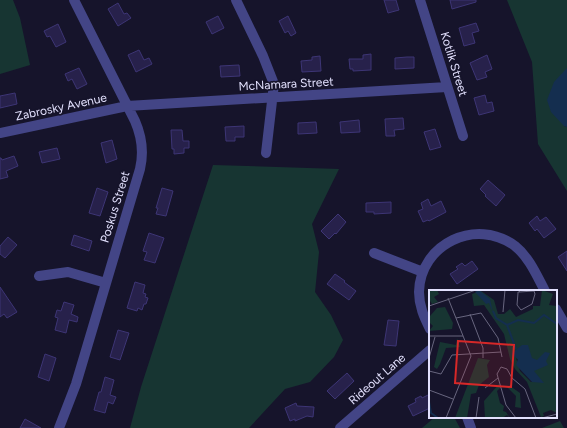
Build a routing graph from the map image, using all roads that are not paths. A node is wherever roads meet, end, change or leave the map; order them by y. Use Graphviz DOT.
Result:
graph roads {
  1 [pos="74,0"];
  2 [pos="236,0"];
  3 [pos="420,0"];
  4 [pos="447,87"];
  5 [pos="273,98"];
  6 [pos="127,106"];
  7 [pos="0,133"];
  8 [pos="463,136"];
  9 [pos="266,153"];
  10 [pos="374,254"];
  11 [pos="423,272"];
  12 [pos="39,276"];
  13 [pos="106,283"];
  14 [pos="545,290"];
  15 [pos="557,311"];
  16 [pos="429,327"];
  17 [pos="567,328"];
  18 [pos="429,351"];
  19 [pos="467,418"];
  20 [pos="59,428"];
  21 [pos="340,428"];
  22 [pos="472,428"];
  1 -- 6 [label="street, Poskus Street"];
  2 -- 5 [label="street"];
  3 -- 4 [label="street, Kotlik Street"];
  4 -- 5 [label="street, McNamara Street"];
  4 -- 8 [label="street, Kotlik Street"];
  5 -- 6 [label="street, McNamara Street"];
  5 -- 9 [label="street"];
  6 -- 7 [label="street, Zabrosky Avenue"];
  6 -- 13 [label="street, Poskus Street"];
  10 -- 11 [label="street"];
  11 -- 14 [label="street"];
  11 -- 16 [label="street"];
  12 -- 13 [label="street"];
  13 -- 20 [label="street, Poskus Street"];
  15 -- 17 [label="street"];
  18 -- 21 [label="street, Rideout Lane"];
  19 -- 22 [label="street"];
}
